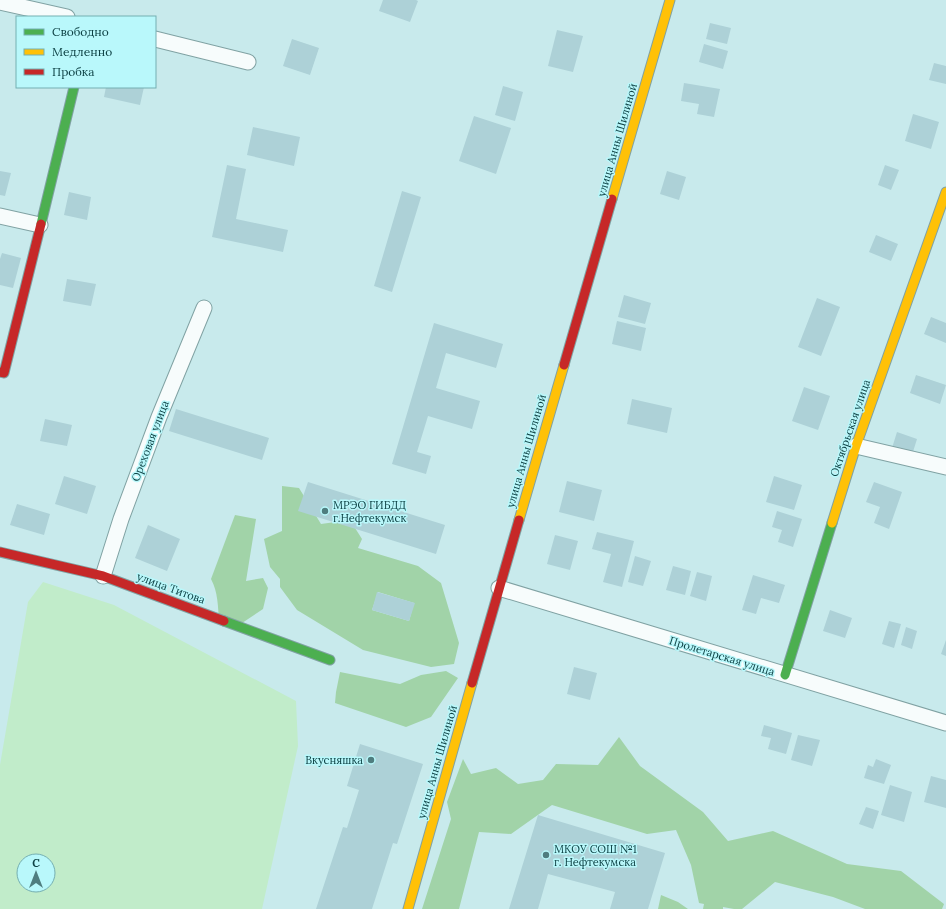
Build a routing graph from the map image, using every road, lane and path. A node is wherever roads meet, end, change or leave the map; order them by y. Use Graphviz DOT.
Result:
graph roads {
  1 [pos="670,0"];
  2 [pos="0,2"];
  3 [pos="63,16"];
  4 [pos="156,39"];
  5 [pos="248,62"];
  6 [pos="74,88"];
  7 [pos="946,192"];
  8 [pos="0,216"];
  9 [pos="40,225"];
  10 [pos="204,308"];
  11 [pos="2,373"];
  12 [pos="856,446"];
  13 [pos="946,467"];
  14 [pos="0,552"];
  15 [pos="103,576"];
  16 [pos="499,588"];
  17 [pos="330,660"];
  18 [pos="785,675"];
  19 [pos="946,723"];
  20 [pos="408,909"];
  1 -- 16 [label="street, улица Анны Шилиной"];
  2 -- 3 [label="street"];
  4 -- 5 [label="street"];
  6 -- 9 [label="street"];
  7 -- 12 [label="street, Октябрьская улица"];
  8 -- 9 [label="street"];
  9 -- 11 [label="street"];
  10 -- 15 [label="street, Ореховая улица"];
  12 -- 13 [label="street"];
  12 -- 18 [label="street, Октябрьская улица"];
  14 -- 15 [label="street, улица Титова"];
  15 -- 17 [label="street, улица Титова"];
  16 -- 18 [label="street, Пролетарская улица"];
  16 -- 20 [label="street, улица Анны Шилиной"];
  18 -- 19 [label="street, Пролетарская улица"];
}
